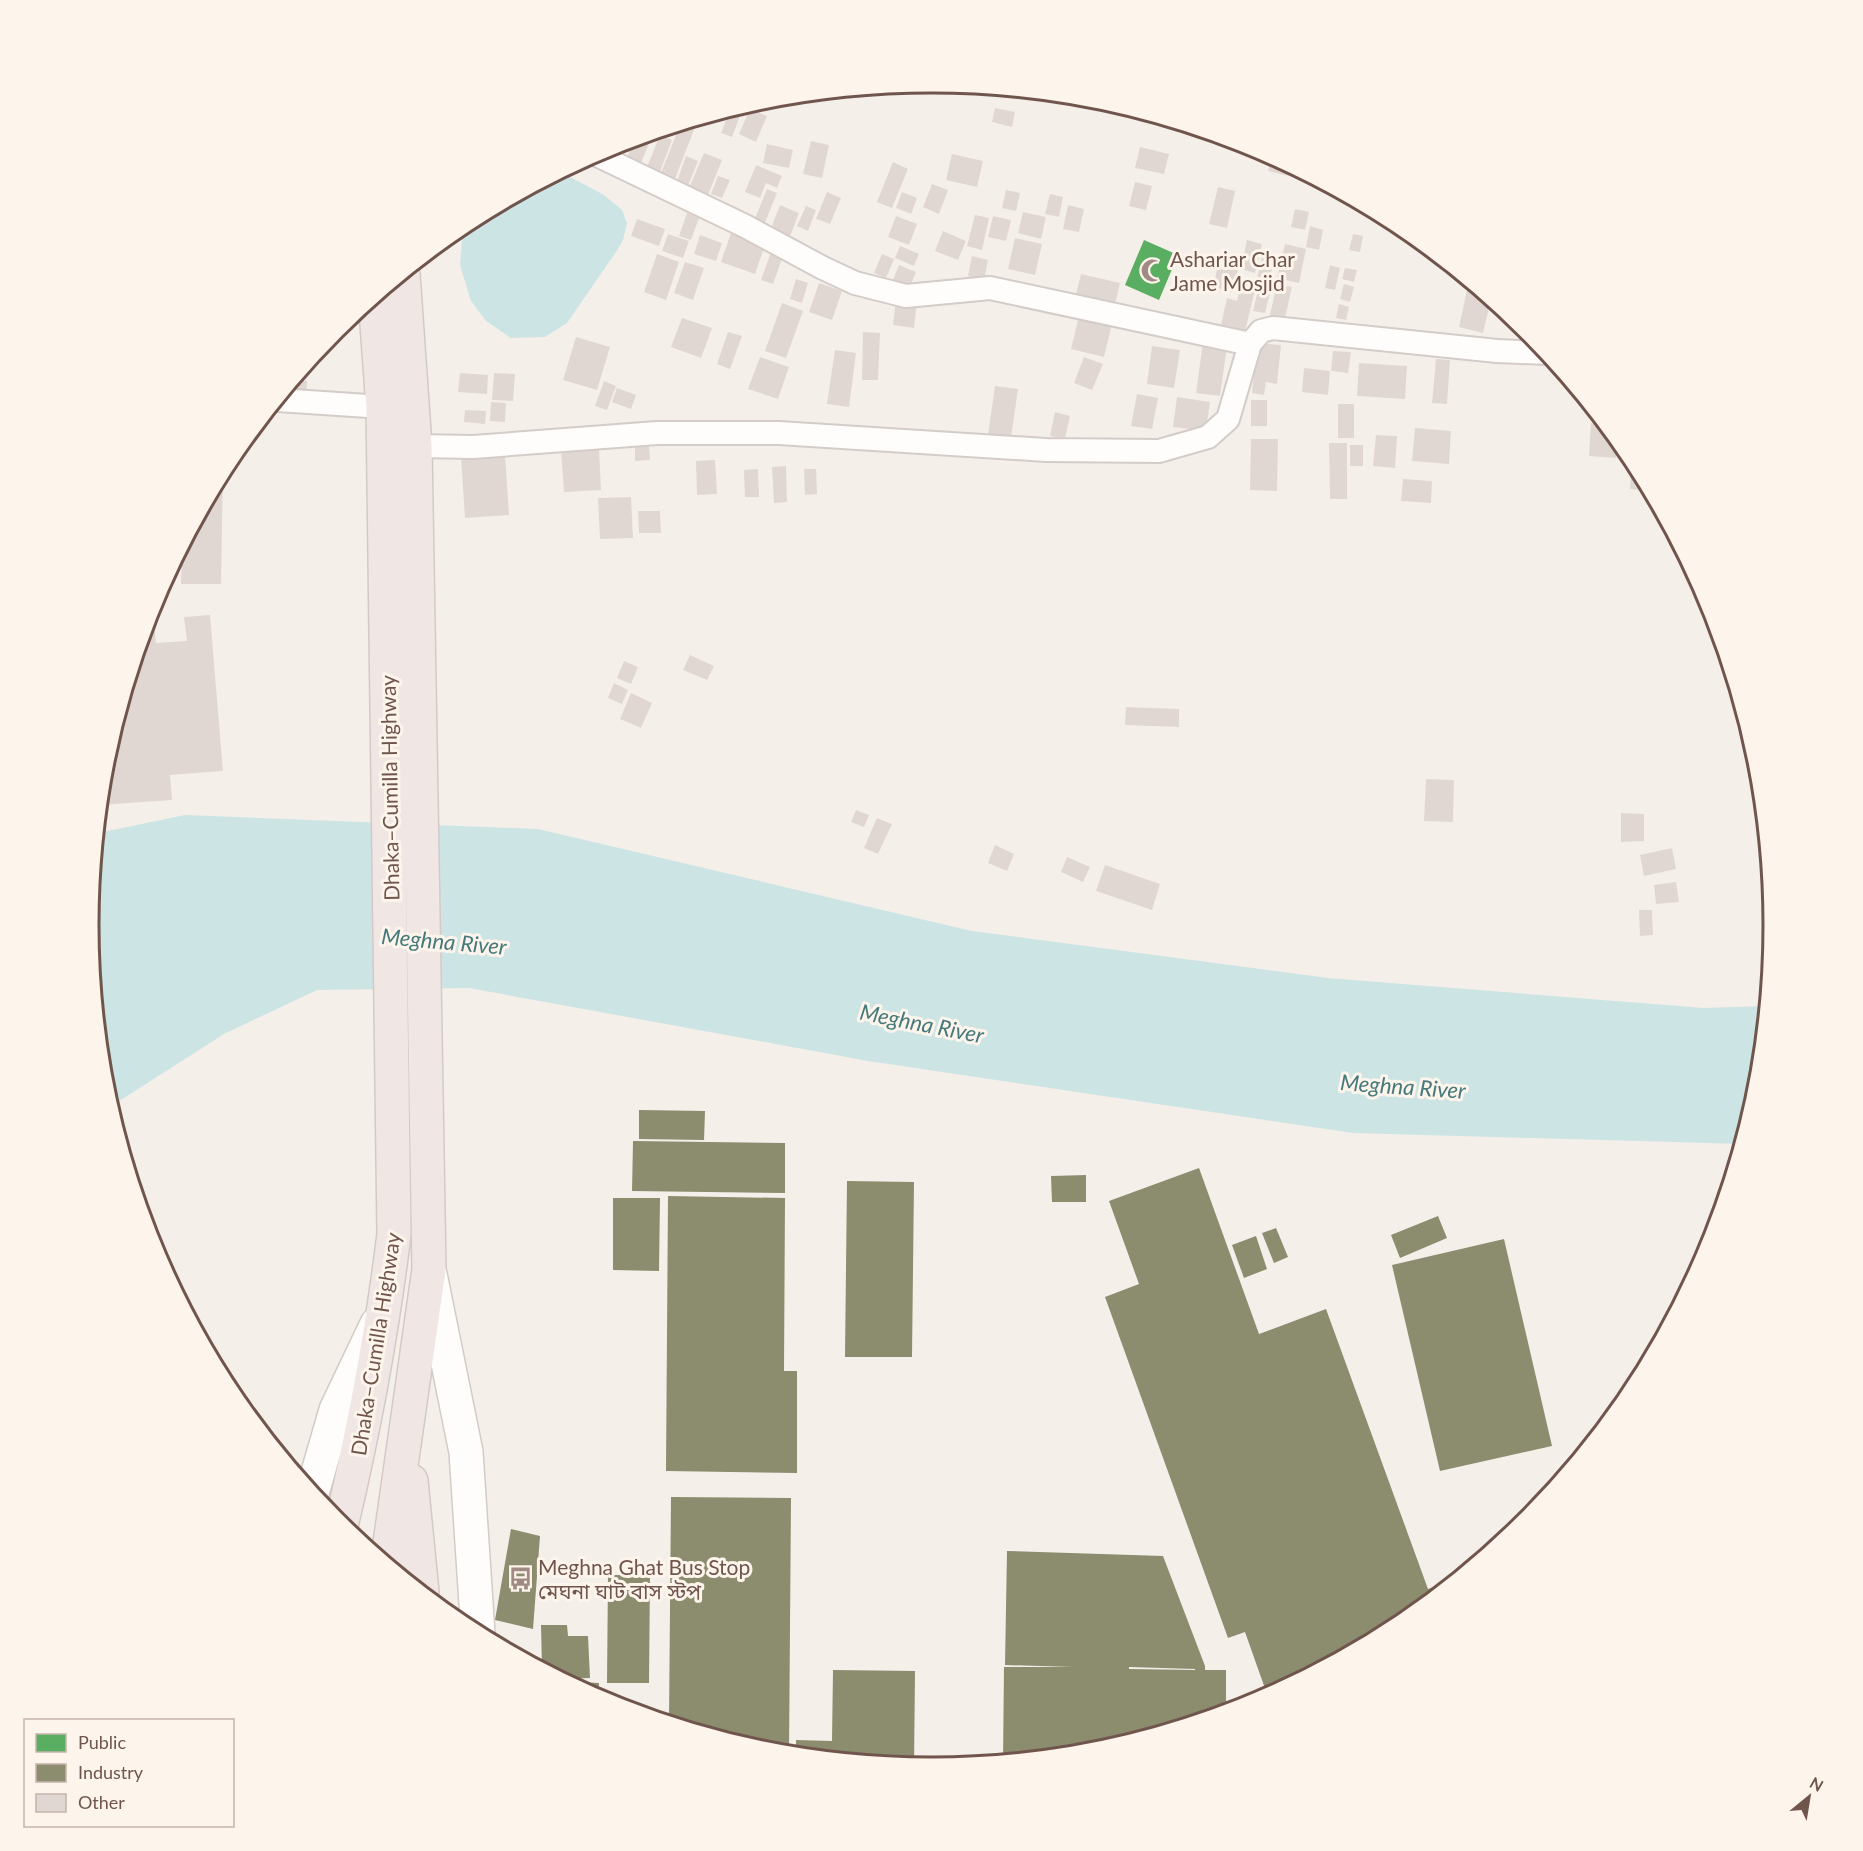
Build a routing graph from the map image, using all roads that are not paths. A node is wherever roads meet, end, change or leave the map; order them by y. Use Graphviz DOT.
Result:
graph roads {
  1 [pos="606,159"];
  2 [pos="404,283"];
  3 [pos="376,307"];
  4 [pos="1250,344"];
  5 [pos="1534,352"];
  6 [pos="286,401"];
  7 [pos="383,407"];
  8 [pos="415,446"];
  9 [pos="403,676"];
  10 [pos="429,1269"];
  11 [pos="386,1306"];
  12 [pos="406,1419"];
  13 [pos="315,1483"];
  14 [pos="344,1515"];
  15 [pos="373,1542"];
  16 [pos="379,1547"];
  17 [pos="383,1551"];
  18 [pos="388,1555"];
  19 [pos="412,1575"];
  20 [pos="477,1623"];
  1 -- 4 [label="street"];
  2 -- 8 [label="highway, Dhaka–Cumilla Highway"];
  3 -- 7 [label="highway, Dhaka–Cumilla Highway"];
  4 -- 5 [label="street"];
  4 -- 8 [label="street"];
  6 -- 7 [label="street"];
  7 -- 9 [label="highway, Dhaka–Cumilla Highway"];
  8 -- 9 [label="highway, Dhaka–Cumilla Highway"];
  9 -- 10 [label="highway, Dhaka–Cumilla Highway"];
  9 -- 11 [label="highway, Dhaka–Cumilla Highway"];
  10 -- 12 [label="highway, Dhaka–Cumilla Highway"];
  10 -- 20 [label="street"];
  11 -- 13 [label="street"];
  11 -- 14 [label="highway, Dhaka–Cumilla Highway"];
  12 -- 15 [label="highway, Dhaka–Cumilla Highway"];
  12 -- 16 [label="highway, Dhaka–Cumilla Highway"];
  12 -- 17 [label="highway, Dhaka–Cumilla Highway"];
  12 -- 18 [label="highway, Dhaka–Cumilla Highway"];
  12 -- 19 [label="highway, Dhaka–Cumilla Highway"];
}
